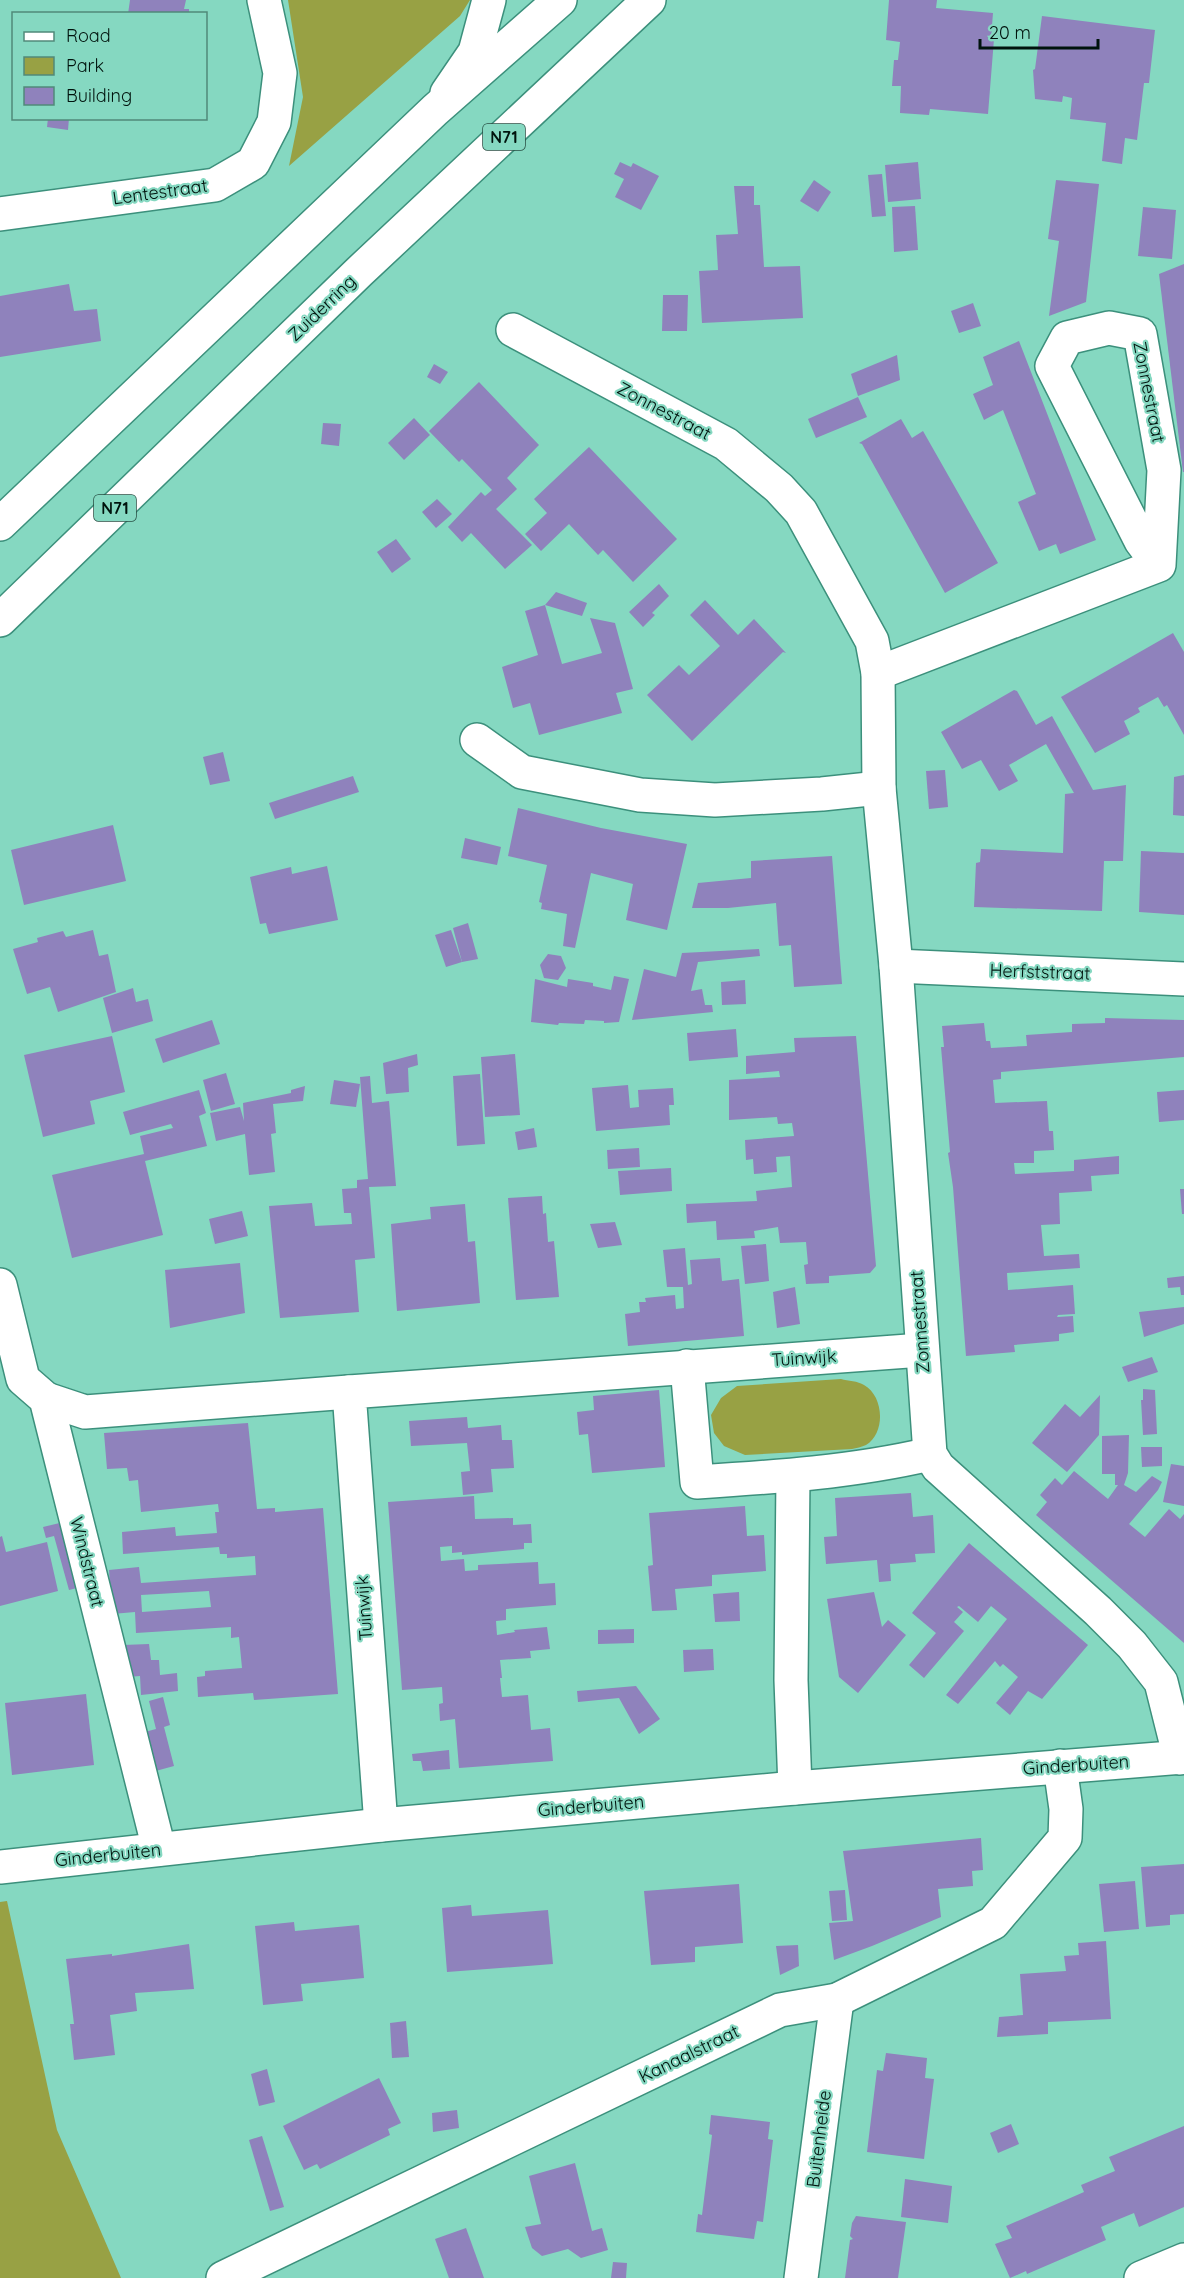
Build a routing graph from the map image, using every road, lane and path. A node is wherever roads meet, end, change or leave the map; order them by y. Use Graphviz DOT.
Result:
graph roads {
  1 [pos="264,0"];
  2 [pos="489,0"];
  3 [pos="560,0"];
  4 [pos="649,0"];
  5 [pos="435,110"];
  6 [pos="0,214"];
  7 [pos="513,330"];
  8 [pos="0,524"];
  9 [pos="1159,565"];
  10 [pos="0,620"];
  11 [pos="878,673"];
  12 [pos="477,740"];
  13 [pos="879,788"];
  14 [pos="896,966"];
  15 [pos="1184,979"];
  16 [pos="0,1285"];
  17 [pos="922,1350"];
  18 [pos="687,1366"];
  19 [pos="349,1392"];
  20 [pos="46,1399"];
  21 [pos="930,1454"];
  22 [pos="793,1476"];
  23 [pos="1182,1758"];
  24 [pos="1060,1766"];
  25 [pos="795,1788"];
  26 [pos="381,1825"];
  27 [pos="159,1849"];
  28 [pos="0,1867"];
  29 [pos="837,2000"];
  30 [pos="1184,2260"];
  31 [pos="223,2278"];
  32 [pos="801,2278"];
  33 [pos="1141,2278"];
  1 -- 6 [label="main road, Lentestraat"];
  2 -- 5 [label="main road"];
  3 -- 5 [label="main road"];
  4 -- 10 [label="main road, Zuiderring / N71"];
  5 -- 8 [label="main road"];
  7 -- 11 [label="main road, Zonnestraat"];
  9 -- 9 [label="main road, Zonnestraat"];
  9 -- 11 [label="main road"];
  11 -- 13 [label="main road, Zonnestraat"];
  12 -- 13 [label="main road"];
  13 -- 14 [label="main road, Zonnestraat"];
  14 -- 15 [label="main road, Herfststraat"];
  14 -- 17 [label="main road, Zonnestraat"];
  16 -- 20 [label="main road"];
  17 -- 18 [label="main road, Tuinwijk"];
  17 -- 21 [label="main road, Zonnestraat"];
  18 -- 19 [label="main road, Tuinwijk"];
  18 -- 22 [label="main road"];
  19 -- 20 [label="main road, Tuinwijk"];
  19 -- 26 [label="main road, Tuinwijk"];
  20 -- 27 [label="main road, Windstraat"];
  21 -- 22 [label="main road"];
  21 -- 23 [label="main road"];
  22 -- 25 [label="main road"];
  23 -- 24 [label="main road, Ginderbuiten"];
  24 -- 25 [label="main road, Ginderbuiten"];
  24 -- 29 [label="main road, Kanaalstraat"];
  25 -- 26 [label="main road, Ginderbuiten"];
  26 -- 27 [label="main road, Ginderbuiten"];
  27 -- 28 [label="main road, Ginderbuiten"];
  29 -- 31 [label="main road, Kanaalstraat"];
  29 -- 32 [label="main road, Buitenheide"];
  30 -- 33 [label="main road"];
}
